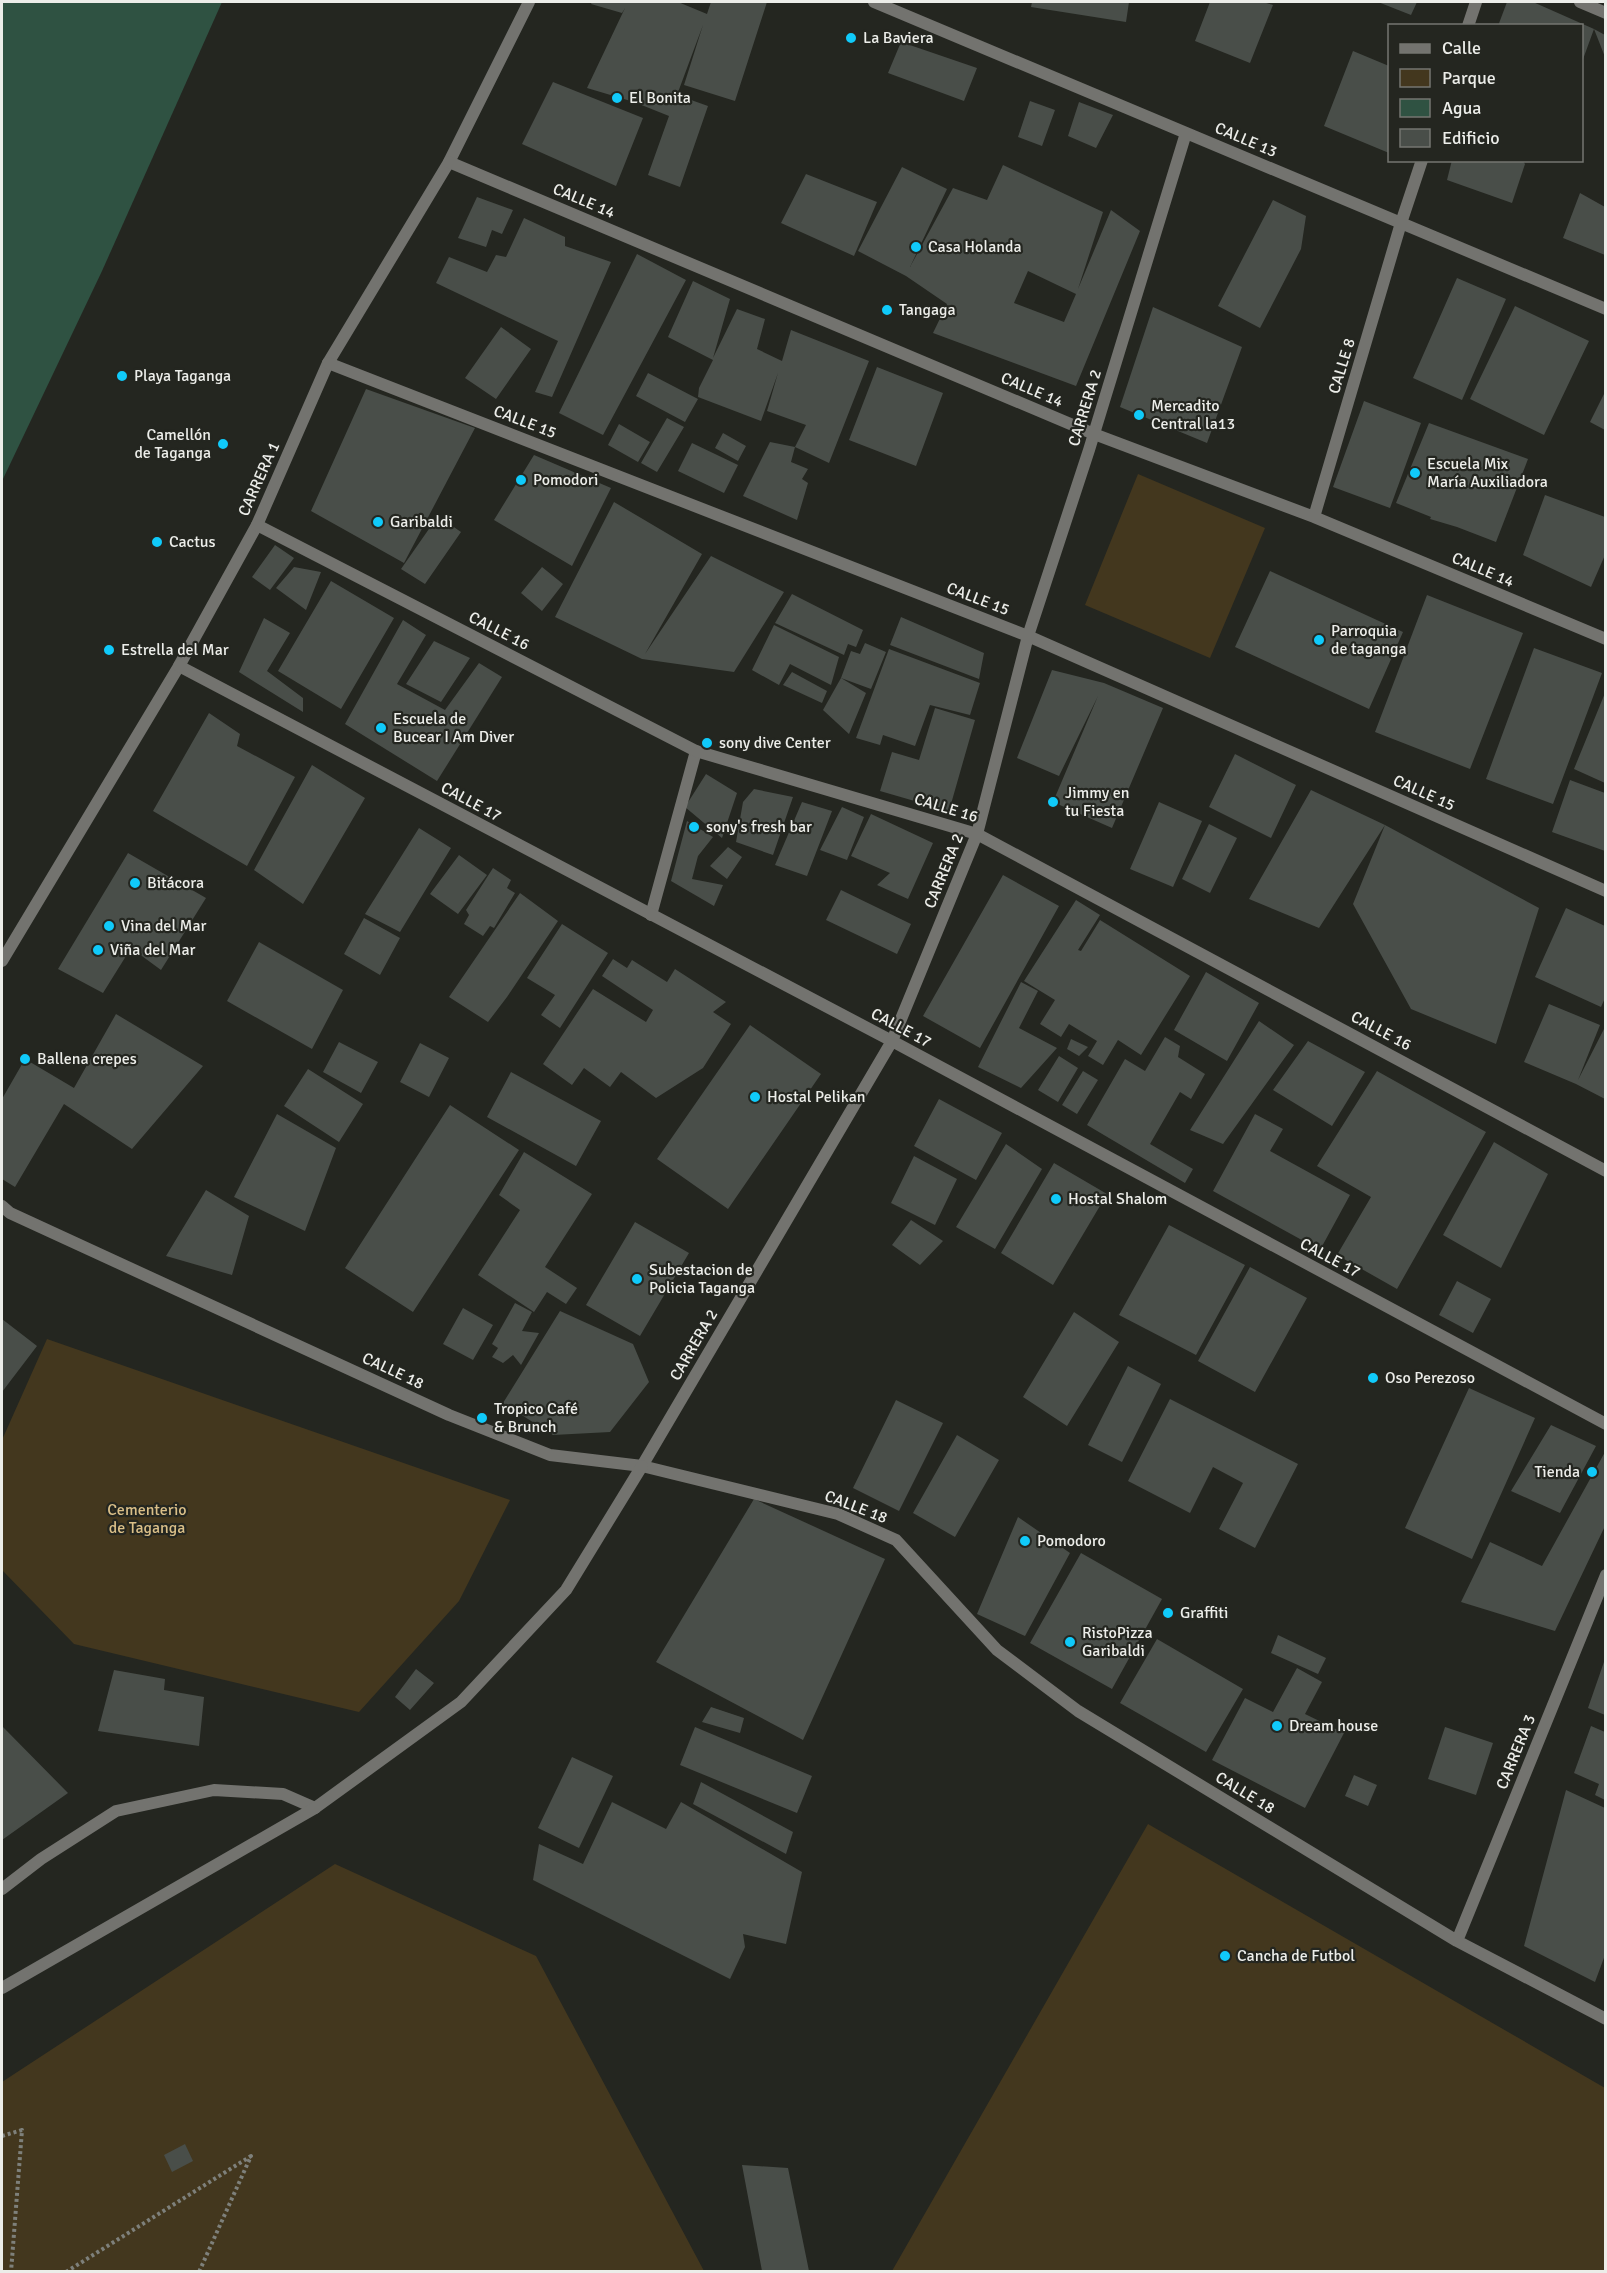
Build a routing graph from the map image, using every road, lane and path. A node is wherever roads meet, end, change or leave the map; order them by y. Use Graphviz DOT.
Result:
graph roads {
  1 [pos="529,2"];
  2 [pos="874,2"];
  3 [pos="1476,2"];
  4 [pos="1580,2"];
  5 [pos="1605,13"];
  6 [pos="1469,24"];
  7 [pos="1186,133"];
  8 [pos="449,162"];
  9 [pos="1421,162"];
  10 [pos="1401,223"];
  11 [pos="1605,309"];
  12 [pos="328,363"];
  13 [pos="1094,434"];
  14 [pos="1314,517"];
  15 [pos="257,525"];
  16 [pos="1028,636"];
  17 [pos="1605,639"];
  18 [pos="179,666"];
  19 [pos="696,751"];
  20 [pos="977,834"];
  21 [pos="1605,891"];
  22 [pos="651,915"];
  23 [pos="2,962"];
  24 [pos="892,1041"];
  25 [pos="1605,1170"];
  26 [pos="2,1206"];
  27 [pos="1605,1424"];
  28 [pos="642,1466"];
  29 [pos="1605,1575"];
  30 [pos="315,1809"];
  31 [pos="2,1889"];
  32 [pos="1457,1941"];
  33 [pos="2,1988"];
  34 [pos="1605,2019"];
  35 [pos="2,2136"];
  36 [pos="11,2271"];
  37 [pos="66,2271"];
  38 [pos="199,2271"];
  1 -- 8 [label="street, CARRERA 1"];
  2 -- 7 [label="street, CALLE 13"];
  3 -- 6 [label="street"];
  4 -- 5 [label="street"];
  7 -- 10 [label="street, CALLE 13"];
  7 -- 13 [label="street, CARRERA 2"];
  8 -- 12 [label="street, CARRERA 1"];
  8 -- 13 [label="street, CALLE 14"];
  9 -- 10 [label="street, CALLE 8"];
  10 -- 11 [label="street, CALLE 13"];
  10 -- 14 [label="street, CALLE 8"];
  12 -- 15 [label="street, CARRERA 1"];
  12 -- 16 [label="street, CALLE 15"];
  13 -- 14 [label="street, CALLE 14"];
  13 -- 16 [label="street, CARRERA 2"];
  14 -- 17 [label="street, CALLE 14"];
  15 -- 18 [label="street, CARRERA 1"];
  15 -- 19 [label="street, CALLE 16"];
  16 -- 20 [label="street, CARRERA 2"];
  16 -- 21 [label="street, CALLE 15"];
  18 -- 22 [label="street, CALLE 17"];
  18 -- 23 [label="street, CARRERA 1"];
  19 -- 20 [label="street, CALLE 16"];
  19 -- 22 [label="street"];
  20 -- 24 [label="street, CARRERA 2"];
  20 -- 25 [label="street, CALLE 16"];
  22 -- 24 [label="street, CALLE 17"];
  24 -- 27 [label="street, CALLE 17"];
  24 -- 28 [label="street, CARRERA 2"];
  26 -- 28 [label="street, CALLE 18"];
  28 -- 30 [label="street, CARRERA 2"];
  28 -- 32 [label="street, CALLE 18"];
  29 -- 32 [label="street, CARRERA 3"];
  30 -- 31 [label="street"];
  30 -- 33 [label="street, CARRERA 2"];
  32 -- 34 [label="street, CALLE 18"];
  35 -- 36 [label="path"];
  37 -- 38 [label="path"];
}
